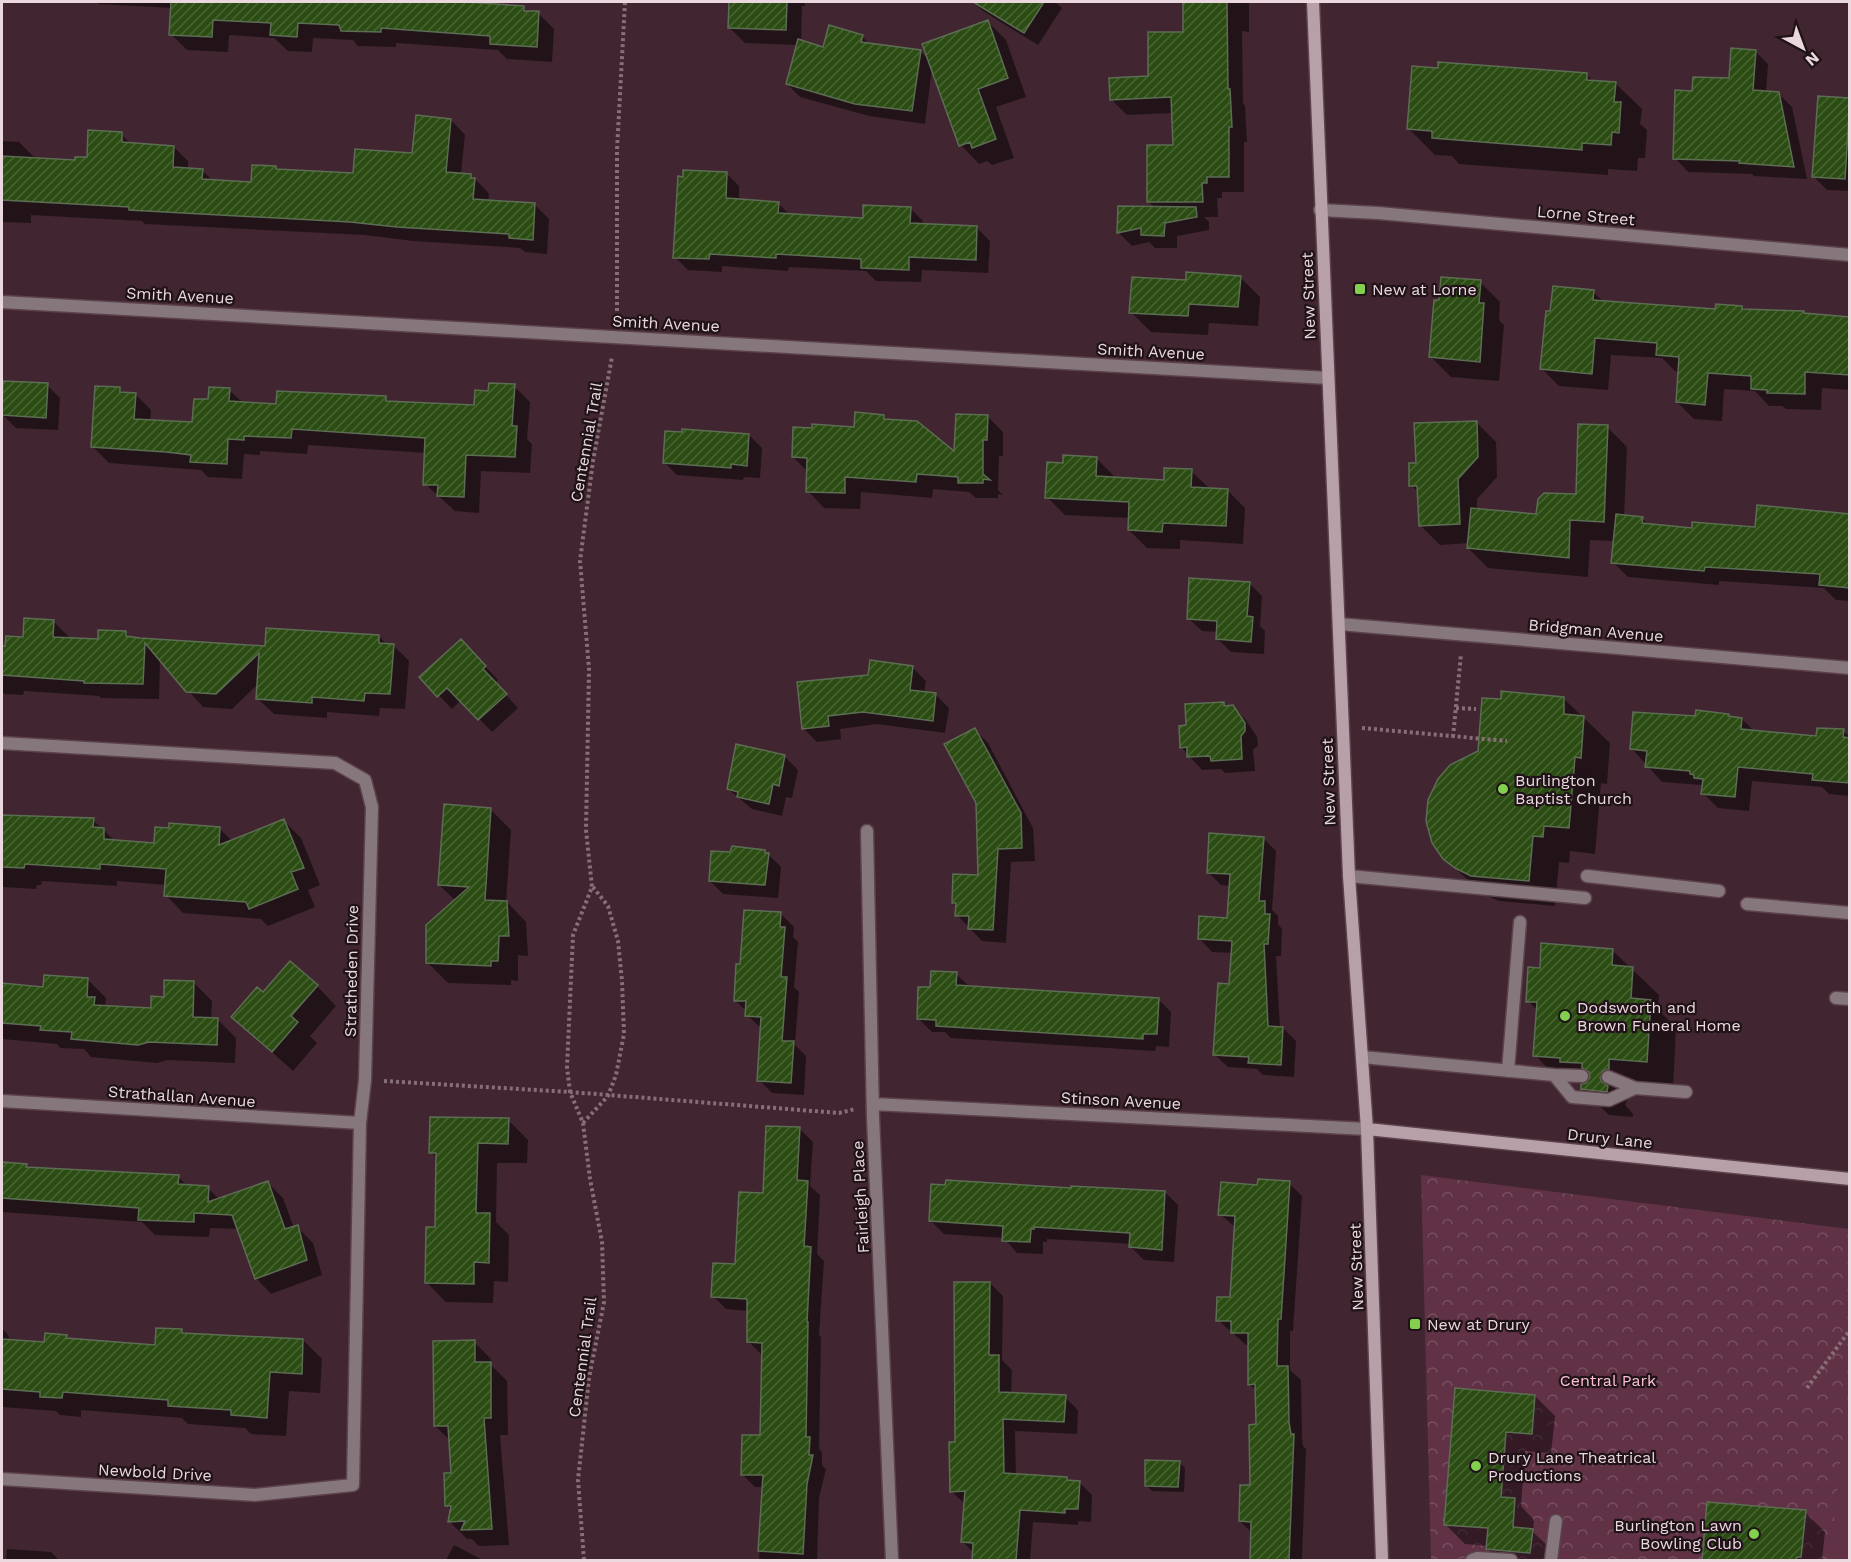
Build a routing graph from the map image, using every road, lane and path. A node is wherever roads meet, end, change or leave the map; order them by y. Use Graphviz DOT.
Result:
graph roads {
  1 [pos="625,2"];
  2 [pos="1312,2"];
  3 [pos="1320,210"];
  4 [pos="1850,255"];
  5 [pos="2,302"];
  6 [pos="616,336"];
  7 [pos="1328,378"];
  8 [pos="1339,624"];
  9 [pos="1463,635"];
  10 [pos="1850,668"];
  11 [pos="1456,708"];
  12 [pos="1476,709"];
  13 [pos="1343,727"];
  14 [pos="1453,736"];
  15 [pos="1508,741"];
  16 [pos="2,743"];
  17 [pos="867,831"];
  18 [pos="1348,876"];
  19 [pos="1587,876"];
  20 [pos="592,887"];
  21 [pos="1719,891"];
  22 [pos="1585,898"];
  23 [pos="1748,904"];
  24 [pos="1850,913"];
  25 [pos="1520,922"];
  26 [pos="1836,998"];
  27 [pos="1850,999"];
  28 [pos="1362,1057"];
  29 [pos="1508,1071"];
  30 [pos="1554,1075"];
  31 [pos="1582,1076"];
  32 [pos="1608,1077"];
  33 [pos="365,1080"];
  34 [pos="1635,1088"];
  35 [pos="570,1092"];
  36 [pos="1686,1092"];
  37 [pos="608,1096"];
  38 [pos="2,1101"];
  39 [pos="873,1104"];
  40 [pos="583,1123"];
  41 [pos="360,1124"];
  42 [pos="1367,1129"];
  43 [pos="1850,1179"];
  44 [pos="1850,1330"];
  45 [pos="1807,1388"];
  46 [pos="2,1479"];
  47 [pos="306,1490"];
  48 [pos="1556,1521"];
  49 [pos="584,1560"];
  50 [pos="892,1560"];
  51 [pos="1382,1560"];
  52 [pos="1472,1560"];
  53 [pos="1511,1560"];
  54 [pos="1551,1560"];
  1 -- 6 [label="path, Centennial Trail"];
  2 -- 3 [label="main road, New Street"];
  3 -- 4 [label="street, Lorne Street"];
  3 -- 7 [label="main road, New Street"];
  5 -- 6 [label="street, Smith Avenue"];
  6 -- 7 [label="street, Smith Avenue"];
  6 -- 20 [label="path, Centennial Trail"];
  7 -- 8 [label="main road, New Street"];
  8 -- 9 [label="street, Bridgman Avenue"];
  8 -- 13 [label="main road, New Street"];
  9 -- 10 [label="street, Bridgman Avenue"];
  9 -- 11 [label="path"];
  11 -- 12 [label="path"];
  11 -- 14 [label="path"];
  13 -- 14 [label="path"];
  13 -- 18 [label="main road, New Street"];
  14 -- 15 [label="path"];
  16 -- 33 [label="street, Stratheden Drive"];
  17 -- 39 [label="street, Fairleigh Place"];
  18 -- 22 [label="street"];
  18 -- 28 [label="main road, New Street"];
  19 -- 21 [label="street"];
  20 -- 35 [label="path, Centennial Trail"];
  20 -- 37 [label="path"];
  23 -- 24 [label="street"];
  25 -- 29 [label="street"];
  26 -- 27 [label="street"];
  28 -- 29 [label="street"];
  28 -- 42 [label="main road, New Street"];
  29 -- 30 [label="street"];
  30 -- 31 [label="street"];
  30 -- 34 [label="street"];
  32 -- 34 [label="street"];
  33 -- 35 [label="path"];
  33 -- 41 [label="street, Stratheden Drive"];
  34 -- 36 [label="street"];
  35 -- 37 [label="path"];
  35 -- 40 [label="path, Centennial Trail"];
  37 -- 39 [label="path"];
  37 -- 40 [label="path"];
  38 -- 41 [label="street, Strathallan Avenue"];
  39 -- 42 [label="street, Stinson Avenue"];
  39 -- 50 [label="street, Fairleigh Place"];
  40 -- 49 [label="path, Centennial Trail"];
  41 -- 47 [label="street, Stratheden Drive"];
  42 -- 43 [label="main road, Drury Lane"];
  42 -- 51 [label="main road, New Street"];
  44 -- 45 [label="path"];
  46 -- 47 [label="street, Newbold Drive"];
  48 -- 54 [label="street"];
  52 -- 53 [label="street"];
}
